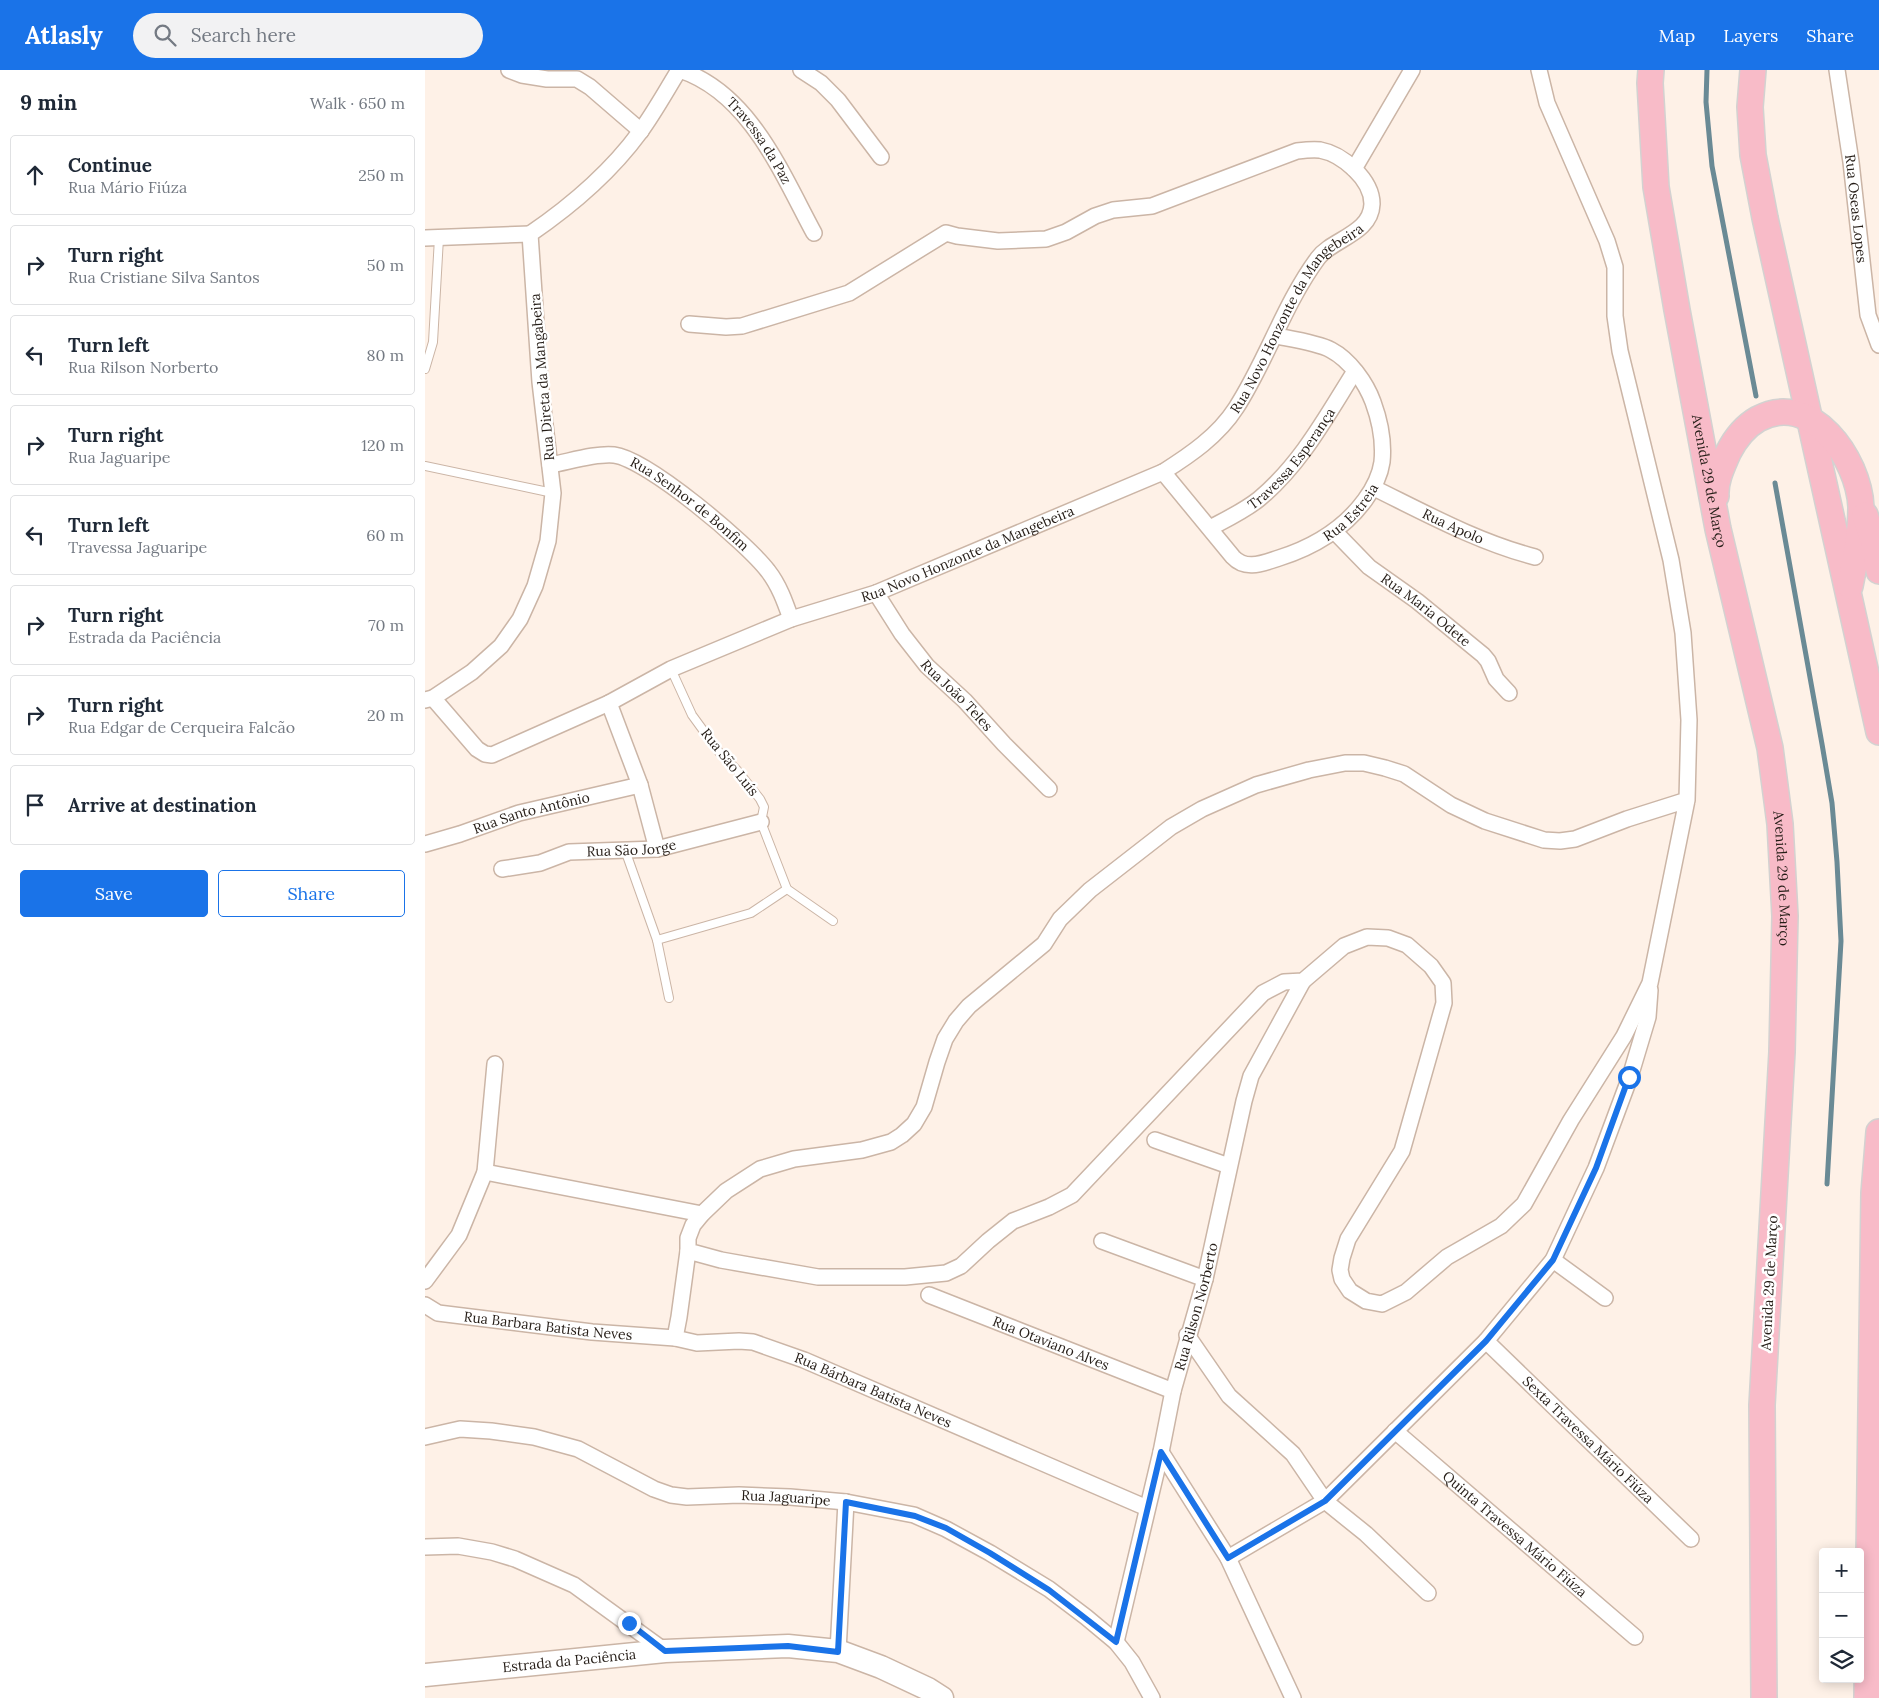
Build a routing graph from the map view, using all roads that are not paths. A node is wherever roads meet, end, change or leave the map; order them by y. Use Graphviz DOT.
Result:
graph roads {
  1 [pos="509,70"];
  2 [pos="680,70"];
  3 [pos="801,70"];
  4 [pos="1412,70"];
  5 [pos="1539,70"];
  6 [pos="1651,70"];
  7 [pos="1753,70"];
  8 [pos="1837,70"];
  9 [pos="578,74"];
  10 [pos="641,131"];
  11 [pos="881,157"];
  12 [pos="1355,169"];
  13 [pos="814,233"];
  14 [pos="530,234"];
  15 [pos="432,238"];
  16 [pos="689,324"];
  17 [pos="1275,336"];
  18 [pos="1879,345"];
  19 [pos="425,369"];
  20 [pos="1355,371"];
  21 [pos="1808,417"];
  22 [pos="550,465"];
  23 [pos="425,466"];
  24 [pos="1163,472"];
  25 [pos="1374,488"];
  26 [pos="553,493"];
  27 [pos="1861,506"];
  28 [pos="1210,528"];
  29 [pos="1718,529"];
  30 [pos="1335,532"];
  31 [pos="1535,557"];
  32 [pos="1879,570"];
  33 [pos="876,592"];
  34 [pos="1847,596"];
  35 [pos="791,619"];
  36 [pos="671,669"];
  37 [pos="1509,693"];
  38 [pos="429,699"];
  39 [pos="609,703"];
  40 [pos="1878,722"];
  41 [pos="640,785"];
  42 [pos="1049,789"];
  43 [pos="1687,800"];
  44 [pos="761,822"];
  45 [pos="425,844"];
  46 [pos="657,849"];
  47 [pos="625,850"];
  48 [pos="502,869"];
  49 [pos="787,889"];
  50 [pos="833,921"];
  51 [pos="657,940"];
  52 [pos="1303,981"];
  53 [pos="1650,983"];
  54 [pos="669,998"];
  55 [pos="495,1064"];
  56 [pos="1879,1132"];
  57 [pos="1155,1140"];
  58 [pos="1229,1166"];
  59 [pos="485,1172"];
  60 [pos="702,1214"];
  61 [pos="1102,1241"];
  62 [pos="688,1251"];
  63 [pos="1553,1260"];
  64 [pos="1205,1279"];
  65 [pos="425,1281"];
  66 [pos="929,1296"];
  67 [pos="1605,1298"];
  68 [pos="425,1305"];
  69 [pos="1187,1335"];
  70 [pos="675,1338"];
  71 [pos="1486,1341"];
  72 [pos="1173,1391"];
  73 [pos="1395,1431"];
  74 [pos="425,1437"];
  75 [pos="1161,1452"];
  76 [pos="1325,1501"];
  77 [pos="846,1502"];
  78 [pos="1147,1508"];
  79 [pos="1691,1539"];
  80 [pos="425,1547"];
  81 [pos="1228,1558"];
  82 [pos="1428,1594"];
  83 [pos="1635,1637"];
  84 [pos="1116,1642"];
  85 [pos="665,1651"];
  86 [pos="838,1652"];
  87 [pos="425,1675"];
  88 [pos="942,1698"];
  89 [pos="1152,1698"];
  90 [pos="1293,1698"];
  91 [pos="1764,1698"];
  92 [pos="1867,1698"];
  1 -- 9 [label="street"];
  2 -- 10 [label="street"];
  2 -- 13 [label="street, Travessa da Paz"];
  3 -- 11 [label="street"];
  4 -- 12 [label="street"];
  5 -- 43 [label="street"];
  6 -- 29 [label="main road, Avenida 29 de Março"];
  7 -- 21 [label="main road"];
  8 -- 18 [label="street, Rua Oseas Lopes"];
  9 -- 10 [label="street"];
  10 -- 14 [label="street"];
  12 -- 16 [label="street, Rua Novo Honzonte da Mangebeira"];
  12 -- 17 [label="street, Rua Novo Honzonte da Mangebeira"];
  14 -- 15 [label="street"];
  14 -- 22 [label="street, Rua Direta da Mangabeira"];
  15 -- 19 [label="lane"];
  17 -- 20 [label="street, Rua Estreia"];
  17 -- 24 [label="street, Rua Novo Honzonte da Mangebeira"];
  20 -- 25 [label="street, Rua Estreia"];
  20 -- 28 [label="street, Travessa Esperança"];
  21 -- 27 [label="main road"];
  21 -- 29 [label="main road"];
  21 -- 34 [label="main road"];
  22 -- 26 [label="street, Rua Direta da Mangabeira"];
  22 -- 35 [label="street, Rua Senhor de Bonfim"];
  23 -- 26 [label="lane"];
  24 -- 28 [label="street, Rua Estreia"];
  24 -- 33 [label="street, Rua Novo Honzonte da Mangebeira"];
  25 -- 30 [label="street, Rua Estreia"];
  25 -- 31 [label="street, Rua Apolo"];
  26 -- 38 [label="street, Rua Direta da Mangabeira"];
  27 -- 32 [label="main road"];
  27 -- 34 [label="main road"];
  28 -- 30 [label="street, Rua Estreia"];
  29 -- 91 [label="main road, Avenida 29 de Março"];
  30 -- 37 [label="street, Rua Maria Odete"];
  33 -- 35 [label="street, Rua Novo Honzonte da Mangebeira"];
  33 -- 42 [label="street, Rua João Teles"];
  34 -- 40 [label="main road"];
  35 -- 36 [label="street, Rua Novo Honzonte da Mangebeira"];
  36 -- 39 [label="street, Rua Novo Honzonte da Mangebeira"];
  36 -- 44 [label="lane, Rua São Luís"];
  38 -- 39 [label="street, Rua Novo Honzonte da Mangebeira"];
  39 -- 41 [label="street"];
  41 -- 45 [label="street, Rua Santo Antônio"];
  41 -- 46 [label="street"];
  43 -- 53 [label="street"];
  43 -- 60 [label="street"];
  44 -- 46 [label="street, Rua São Jorge"];
  44 -- 49 [label="lane, Rua São Luís"];
  46 -- 47 [label="street, Rua São Jorge"];
  47 -- 48 [label="street, Rua São Jorge"];
  47 -- 51 [label="lane"];
  49 -- 50 [label="lane"];
  49 -- 51 [label="lane"];
  51 -- 54 [label="lane"];
  52 -- 53 [label="street"];
  52 -- 58 [label="street, Rua Rilson Norberto"];
  52 -- 62 [label="street"];
  53 -- 63 [label="street"];
  55 -- 59 [label="street"];
  56 -- 92 [label="main road"];
  57 -- 58 [label="street"];
  58 -- 64 [label="street, Rua Rilson Norberto"];
  59 -- 60 [label="street"];
  59 -- 65 [label="street"];
  60 -- 62 [label="street"];
  61 -- 64 [label="street"];
  62 -- 70 [label="street"];
  63 -- 67 [label="street"];
  63 -- 71 [label="street"];
  64 -- 69 [label="street, Rua Rilson Norberto"];
  66 -- 72 [label="street, Rua Otaviano Alves"];
  68 -- 70 [label="street, Rua Barbara Batista Neves"];
  69 -- 72 [label="street, Rua Rilson Norberto"];
  69 -- 76 [label="street"];
  70 -- 78 [label="street, Rua Bárbara Batista Neves"];
  71 -- 73 [label="street"];
  71 -- 79 [label="street, Sexta Travessa Mário Fiúza"];
  72 -- 75 [label="street, Rua Rilson Norberto"];
  73 -- 76 [label="street"];
  73 -- 83 [label="street, Quinta Travessa Mário Fiúza"];
  74 -- 77 [label="street, Rua Jaguaripe"];
  75 -- 78 [label="street, Rua Rilson Norberto"];
  75 -- 81 [label="street"];
  76 -- 81 [label="street"];
  76 -- 82 [label="street"];
  77 -- 84 [label="street, Rua Jaguaripe"];
  77 -- 86 [label="street"];
  78 -- 84 [label="street, Rua Rilson Norberto"];
  80 -- 85 [label="street"];
  81 -- 90 [label="street"];
  84 -- 89 [label="street, Rua Jaguaripe"];
  85 -- 86 [label="main road, Estrada da Paciência"];
  85 -- 87 [label="main road, Estrada da Paciência"];
  86 -- 88 [label="main road, Estrada da Paciência"];
}
